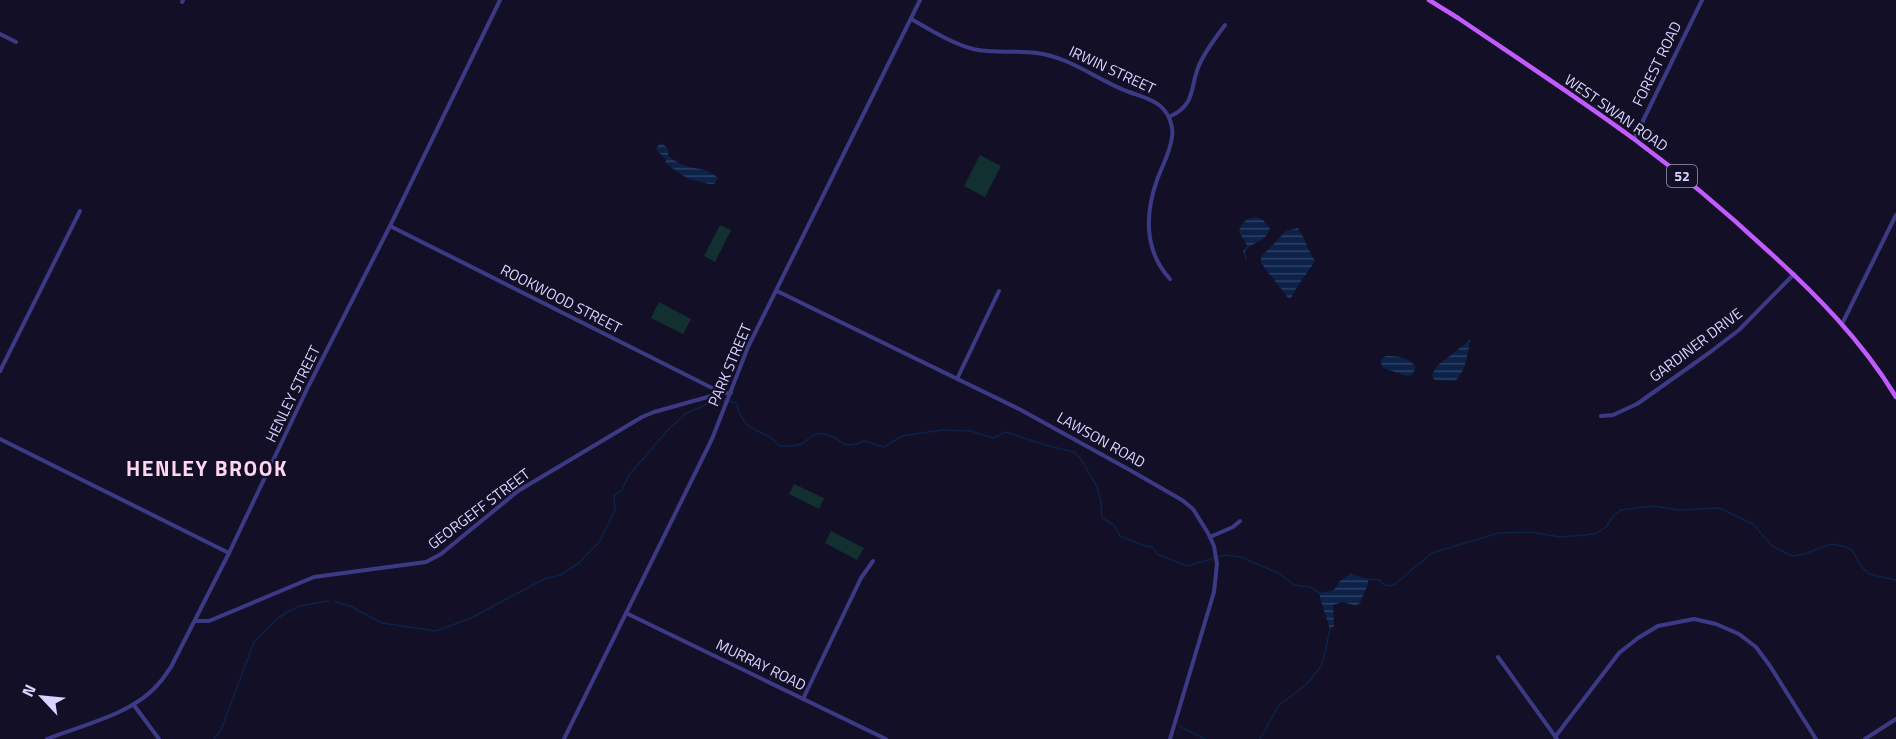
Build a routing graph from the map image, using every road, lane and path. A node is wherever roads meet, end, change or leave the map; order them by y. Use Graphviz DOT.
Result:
graph roads {
  1 [pos="500,0"];
  2 [pos="920,0"];
  3 [pos="1429,0"];
  4 [pos="1702,0"];
  5 [pos="911,20"];
  6 [pos="1225,25"];
  7 [pos="0,34"];
  8 [pos="16,42"];
  9 [pos="1169,117"];
  10 [pos="1634,139"];
  11 [pos="80,211"];
  12 [pos="1896,215"];
  13 [pos="390,226"];
  14 [pos="1794,274"];
  15 [pos="1170,279"];
  16 [pos="777,291"];
  17 [pos="999,291"];
  18 [pos="1842,324"];
  19 [pos="0,371"];
  20 [pos="957,379"];
  21 [pos="722,393"];
  22 [pos="731,393"];
  23 [pos="1896,397"];
  24 [pos="1601,416"];
  25 [pos="0,439"];
  26 [pos="1240,521"];
  27 [pos="1210,537"];
  28 [pos="230,553"];
  29 [pos="873,561"];
  30 [pos="626,613"];
  31 [pos="195,621"];
  32 [pos="1498,657"];
  33 [pos="803,699"];
  34 [pos="133,704"];
  35 [pos="1896,719"];
  36 [pos="1556,738"];
  37 [pos="47,739"];
  38 [pos="159,739"];
  39 [pos="564,739"];
  40 [pos="886,739"];
  41 [pos="1170,739"];
  42 [pos="1816,739"];
  43 [pos="1865,739"];
  1 -- 13 [label="street, HENLEY STREET"];
  2 -- 5 [label="street, PARK STREET"];
  3 -- 10 [label="main road, WEST SWAN ROAD / 52"];
  4 -- 10 [label="street, FOREST ROAD"];
  5 -- 9 [label="street, IRWIN STREET"];
  5 -- 16 [label="street, PARK STREET"];
  6 -- 9 [label="street"];
  7 -- 8 [label="street"];
  9 -- 15 [label="street"];
  10 -- 14 [label="main road, WEST SWAN ROAD / 52"];
  11 -- 19 [label="street"];
  12 -- 18 [label="street"];
  13 -- 21 [label="street, ROOKWOOD STREET"];
  13 -- 28 [label="street, HENLEY STREET"];
  14 -- 18 [label="main road, WEST SWAN ROAD / 52"];
  14 -- 24 [label="street, GARDINER DRIVE"];
  16 -- 20 [label="street, LAWSON ROAD"];
  16 -- 22 [label="street, PARK STREET"];
  17 -- 20 [label="street"];
  18 -- 23 [label="main road, WEST SWAN ROAD / 52"];
  20 -- 27 [label="street, LAWSON ROAD"];
  21 -- 22 [label="street, GEORGEFF STREET"];
  21 -- 31 [label="street, GEORGEFF STREET"];
  22 -- 30 [label="street, PARK STREET"];
  25 -- 28 [label="street"];
  26 -- 27 [label="street"];
  27 -- 41 [label="street, LAWSON ROAD"];
  28 -- 31 [label="street, HENLEY STREET"];
  29 -- 33 [label="street"];
  30 -- 33 [label="street, MURRAY ROAD"];
  30 -- 39 [label="street, PARK STREET"];
  31 -- 34 [label="street, HENLEY STREET"];
  32 -- 36 [label="street"];
  33 -- 40 [label="street, MURRAY ROAD"];
  34 -- 37 [label="street, HENLEY STREET"];
  34 -- 38 [label="street"];
  35 -- 43 [label="street"];
  36 -- 42 [label="street"];
}
